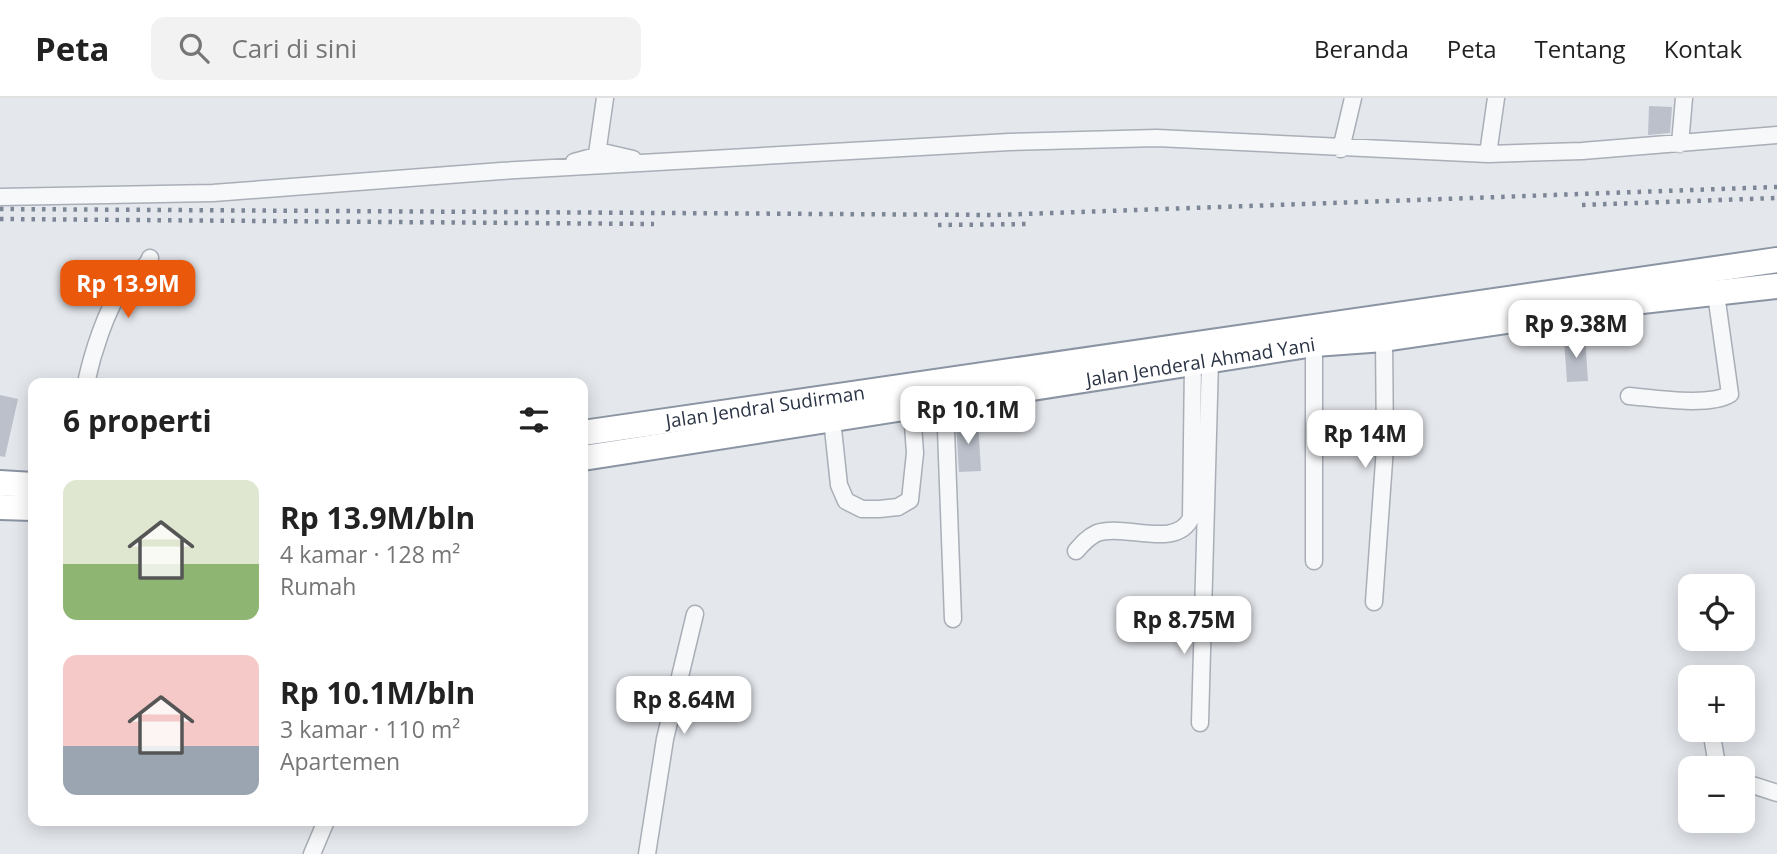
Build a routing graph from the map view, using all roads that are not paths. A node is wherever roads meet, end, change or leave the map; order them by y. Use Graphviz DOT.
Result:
graph roads {
  1 [pos="605,98"];
  2 [pos="1353,98"];
  3 [pos="1496,98"];
  4 [pos="1684,98"];
  5 [pos="1777,135"];
  6 [pos="1680,144"];
  7 [pos="1342,149"];
  8 [pos="597,154"];
  9 [pos="1488,154"];
  10 [pos="649,164"];
  11 [pos="561,168"];
  12 [pos="0,197"];
  13 [pos="150,258"];
  14 [pos="1777,260"];
  15 [pos="1777,286"];
  16 [pos="1716,293"];
  17 [pos="1384,339"];
  18 [pos="1314,344"];
  19 [pos="1202,363"];
  20 [pos="87,378"];
  21 [pos="830,395"];
  22 [pos="911,396"];
  23 [pos="1629,396"];
  24 [pos="945,403"];
  25 [pos="832,421"];
  26 [pos="588,432"];
  27 [pos="588,457"];
  28 [pos="0,484"];
  29 [pos="28,485"];
  30 [pos="0,507"];
  31 [pos="28,508"];
  32 [pos="1076,551"];
  33 [pos="1314,561"];
  34 [pos="1374,602"];
  35 [pos="695,614"];
  36 [pos="953,619"];
  37 [pos="1200,723"];
  38 [pos="1755,786"];
  39 [pos="1777,793"];
  40 [pos="324,826"];
  41 [pos="312,854"];
  42 [pos="647,854"];
  1 -- 8 [label="street"];
  2 -- 7 [label="street"];
  3 -- 9 [label="street"];
  4 -- 6 [label="street"];
  5 -- 6 [label="street"];
  6 -- 9 [label="street"];
  7 -- 9 [label="street"];
  7 -- 10 [label="street"];
  8 -- 10 [label="street"];
  8 -- 11 [label="street"];
  10 -- 11 [label="street"];
  11 -- 12 [label="street"];
  13 -- 20 [label="street"];
  14 -- 22 [label="highway, Jalan Jendral Sudirman"];
  15 -- 16 [label="highway, Jalan Jenderal Ahmad Yani"];
  16 -- 17 [label="highway, Jalan Jenderal Ahmad Yani"];
  16 -- 23 [label="street"];
  17 -- 18 [label="highway, Jalan Jenderal Ahmad Yani"];
  17 -- 34 [label="street"];
  18 -- 19 [label="highway, Jalan Jenderal Ahmad Yani"];
  18 -- 33 [label="street"];
  19 -- 24 [label="highway, Jalan Jenderal Ahmad Yani"];
  19 -- 32 [label="street"];
  19 -- 37 [label="street"];
  21 -- 22 [label="highway, Jalan Jendral Sudirman"];
  21 -- 25 [label="street"];
  21 -- 26 [label="highway, Jalan Jendral Sudirman"];
  22 -- 24 [label="highway, Jalan Jenderal Ahmad Yani"];
  22 -- 25 [label="highway, Jalan Jenderal Ahmad Yani"];
  22 -- 25 [label="street"];
  24 -- 36 [label="street"];
  25 -- 27 [label="highway, Jalan Jenderal Ahmad Yani"];
  28 -- 29 [label="highway"];
  30 -- 31 [label="highway"];
  35 -- 42 [label="street"];
  38 -- 39 [label="street"];
  40 -- 41 [label="street"];
}
